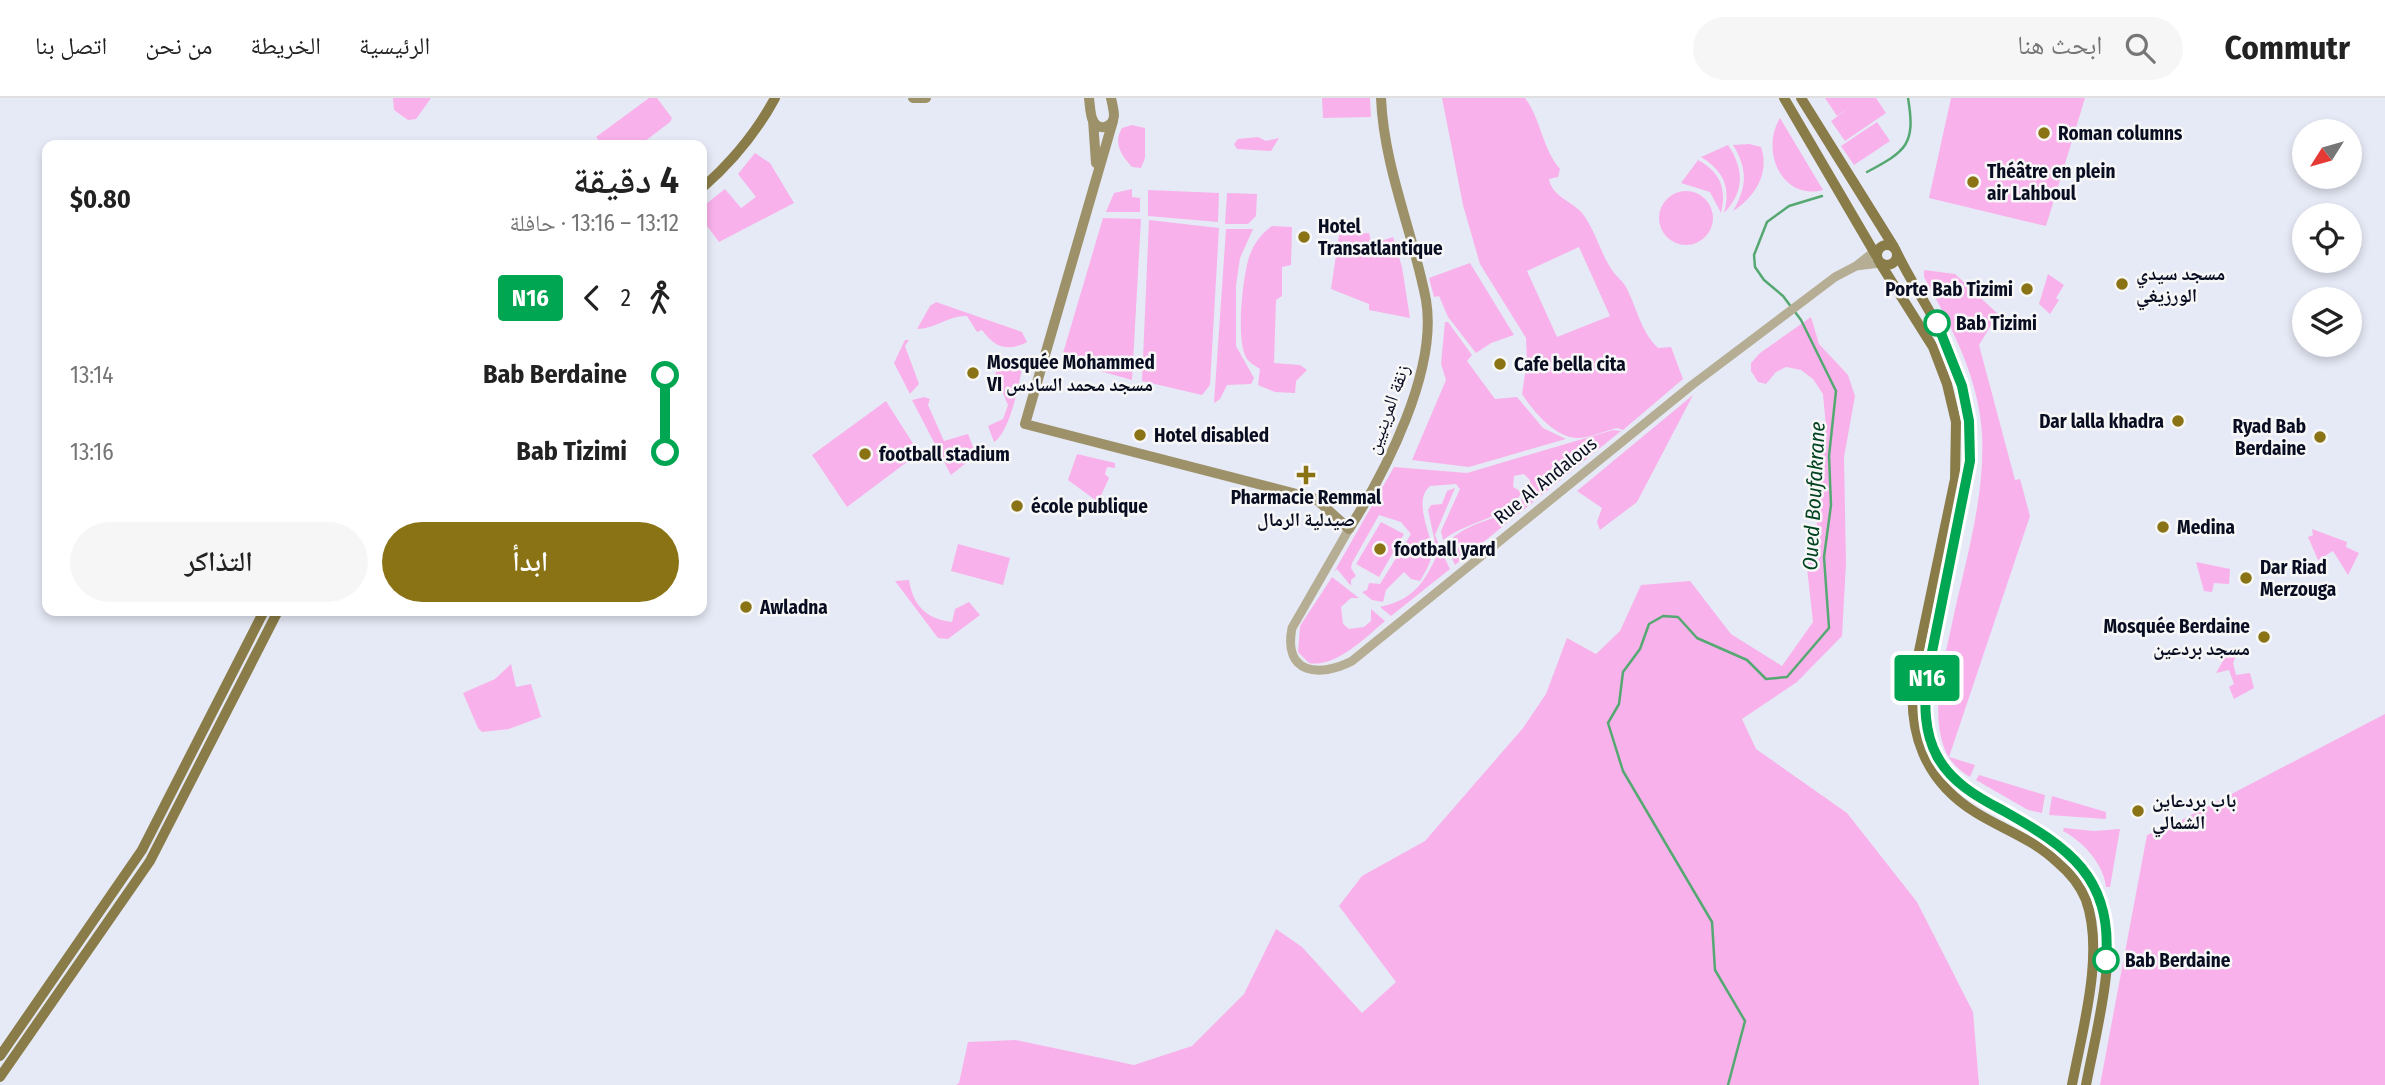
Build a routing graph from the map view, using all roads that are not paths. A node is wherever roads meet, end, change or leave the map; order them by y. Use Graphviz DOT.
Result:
graph roads {
  1 [pos="775,98"];
  2 [pos="913,98"];
  3 [pos="926,98"];
  4 [pos="1089,98"];
  5 [pos="1111,98"];
  6 [pos="1381,98"];
  7 [pos="1784,98"];
  8 [pos="1801,98"];
  9 [pos="1093,120"];
  10 [pos="1113,121"];
  11 [pos="1097,170"];
  12 [pos="707,184"];
  13 [pos="1896,250"];
  14 [pos="1877,255"];
  15 [pos="1316,499"];
  16 [pos="1367,500"];
  17 [pos="1349,528"];
  18 [pos="261,616"];
  19 [pos="275,616"];
  20 [pos="1292,628"];
  21 [pos="2036,829"];
  22 [pos="2039,847"];
  23 [pos="2085,900"];
  24 [pos="2103,909"];
  25 [pos="0,1056"];
  26 [pos="0,1077"];
  27 [pos="2072,1085"];
  28 [pos="2086,1085"];
  1 -- 12 [label="main road"];
  2 -- 3 [label="main road"];
  4 -- 9 [label="main road"];
  5 -- 10 [label="main road"];
  6 -- 16 [label="main road, زنقة المرينيين"];
  7 -- 14 [label="main road"];
  8 -- 13 [label="main road"];
  9 -- 10 [label="main road"];
  9 -- 11 [label="main road"];
  10 -- 11 [label="main road"];
  11 -- 15 [label="main road"];
  13 -- 14 [label="main road"];
  13 -- 14 [label="main road"];
  13 -- 21 [label="main road"];
  14 -- 20 [label="street, Rue Al Andalous"];
  14 -- 22 [label="main road"];
  15 -- 16 [label="main road"];
  15 -- 17 [label="main road"];
  16 -- 17 [label="main road, زنقة المرينيين"];
  17 -- 20 [label="street, زنقة المرينيين"];
  18 -- 25 [label="main road"];
  19 -- 26 [label="main road"];
  21 -- 22 [label="main road"];
  21 -- 24 [label="main road"];
  22 -- 23 [label="main road"];
  23 -- 24 [label="main road"];
  23 -- 27 [label="main road"];
  24 -- 28 [label="main road"];
}
